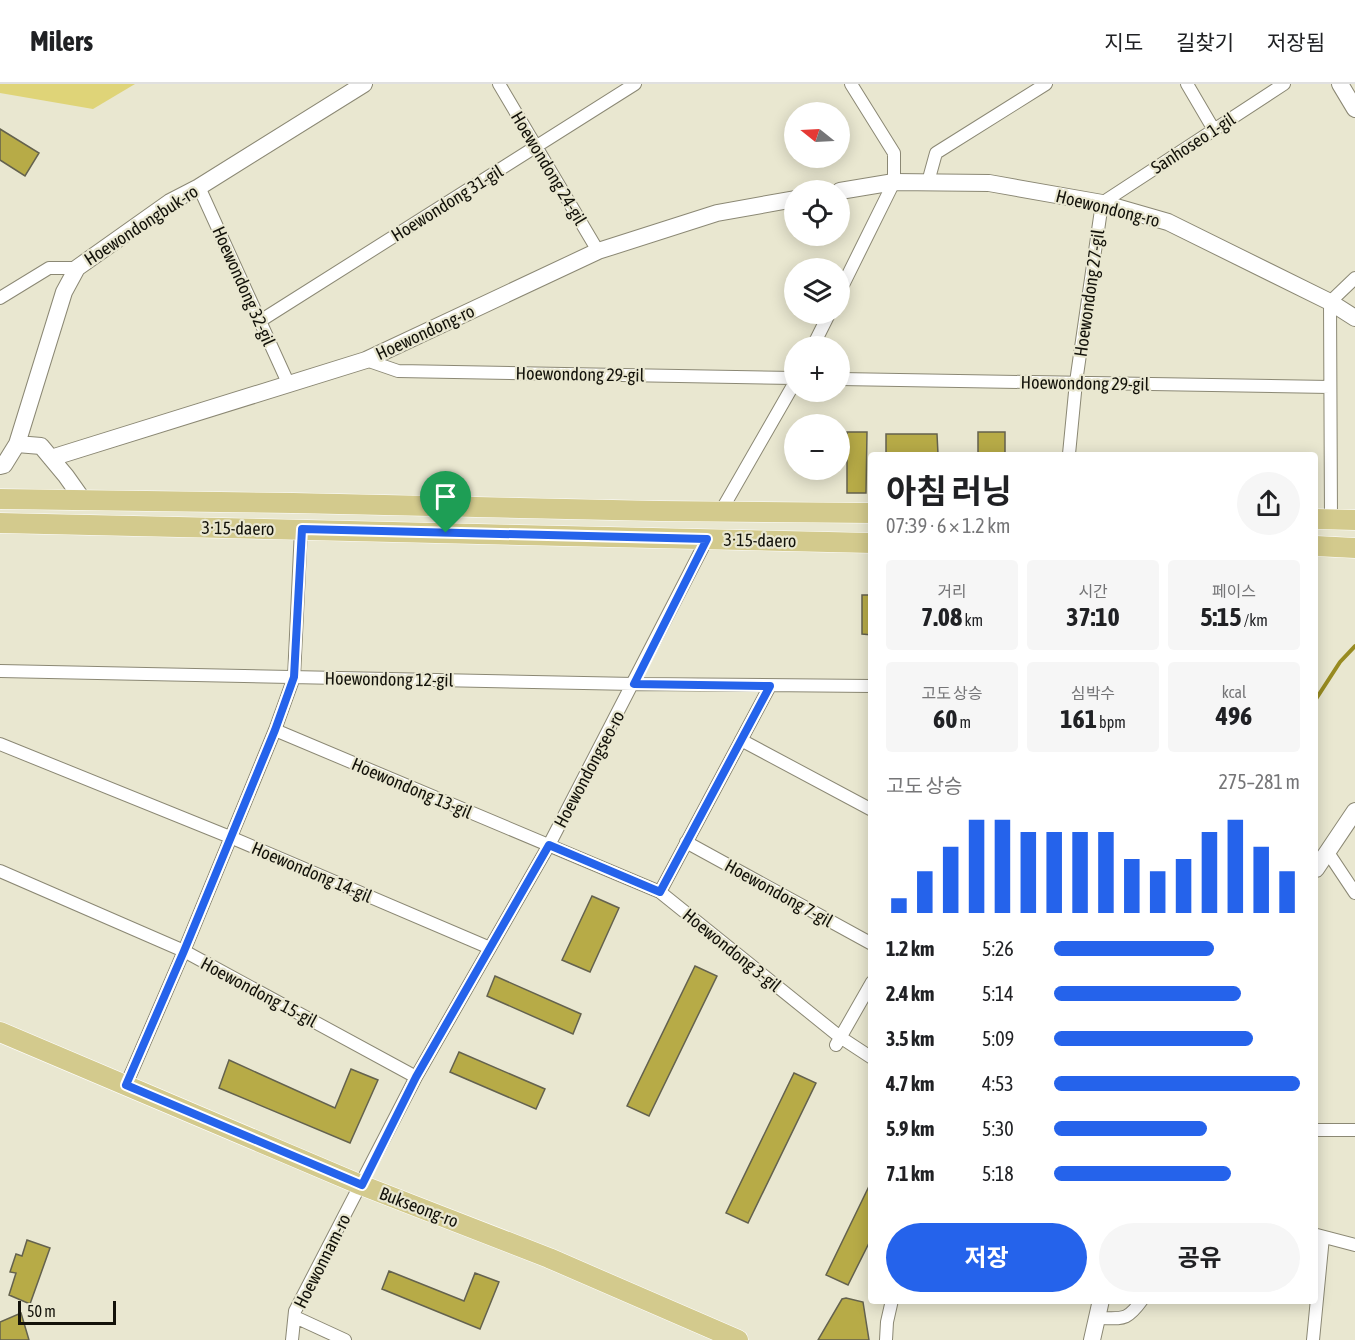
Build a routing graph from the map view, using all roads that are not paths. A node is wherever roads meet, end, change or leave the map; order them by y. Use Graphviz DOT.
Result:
graph roads {
  1 [pos="364,84"];
  2 [pos="499,84"];
  3 [pos="635,84"];
  4 [pos="850,84"];
  5 [pos="1046,84"];
  6 [pos="1187,84"];
  7 [pos="1284,84"];
  8 [pos="1342,85"];
  9 [pos="1355,109"];
  10 [pos="1214,130"];
  11 [pos="536,147"];
  12 [pos="894,182"];
  13 [pos="928,182"];
  14 [pos="199,188"];
  15 [pos="850,189"];
  16 [pos="784,201"];
  17 [pos="1102,203"];
  18 [pos="598,251"];
  19 [pos="77,268"];
  20 [pos="850,271"];
  21 [pos="1355,278"];
  22 [pos="0,298"];
  23 [pos="1330,302"];
  24 [pos="1355,318"];
  25 [pos="260,321"];
  26 [pos="366,360"];
  27 [pos="850,379"];
  28 [pos="784,380"];
  29 [pos="1076,382"];
  30 [pos="289,385"];
  31 [pos="1330,387"];
  32 [pos="784,399"];
  33 [pos="17,444"];
  34 [pos="1070,452"];
  35 [pos="51,458"];
  36 [pos="0,466"];
  37 [pos="0,499"];
  38 [pos="82,500"];
  39 [pos="721,511"];
  40 [pos="868,513"];
  41 [pos="1323,519"];
  42 [pos="1355,520"];
  43 [pos="0,523"];
  44 [pos="302,529"];
  45 [pos="707,539"];
  46 [pos="868,543"];
  47 [pos="1318,546"];
  48 [pos="1355,548"];
  49 [pos="0,671"];
  50 [pos="294,677"];
  51 [pos="634,684"];
  52 [pos="770,686"];
  53 [pos="868,686"];
  54 [pos="275,730"];
  55 [pos="741,740"];
  56 [pos="0,744"];
  57 [pos="868,808"];
  58 [pos="1355,811"];
  59 [pos="230,837"];
  60 [pos="686,842"];
  61 [pos="549,845"];
  62 [pos="1327,851"];
  63 [pos="1318,866"];
  64 [pos="0,871"];
  65 [pos="660,892"];
  66 [pos="1355,893"];
  67 [pos="868,942"];
  68 [pos="490,948"];
  69 [pos="184,951"];
  70 [pos="868,988"];
  71 [pos="0,1032"];
  72 [pos="838,1041"];
  73 [pos="868,1056"];
  74 [pos="416,1077"];
  75 [pos="126,1085"];
  76 [pos="1318,1130"];
  77 [pos="1355,1130"];
  78 [pos="362,1185"];
  79 [pos="1319,1236"];
  80 [pos="1355,1245"];
  81 [pos="1318,1253"];
  82 [pos="891,1304"];
  83 [pos="1100,1304"];
  84 [pos="1139,1304"];
  85 [pos="1315,1304"];
  86 [pos="295,1317"];
  87 [pos="1097,1318"];
  88 [pos="292,1340"];
  89 [pos="345,1340"];
  90 [pos="738,1340"];
  91 [pos="886,1340"];
  92 [pos="1092,1340"];
  93 [pos="1313,1340"];
  1 -- 14 [label="main road, Hoewondongbuk-ro"];
  2 -- 11 [label="street, Hoewondong 24-gil"];
  3 -- 11 [label="street, Hoewondong 31-gil"];
  4 -- 12 [label="street"];
  5 -- 13 [label="street"];
  6 -- 10 [label="street"];
  7 -- 10 [label="street, Sanhoseo 1-gil"];
  8 -- 9 [label="main road"];
  10 -- 17 [label="street, Sanhoseo 1-gil"];
  11 -- 18 [label="street, Hoewondong 24-gil"];
  11 -- 25 [label="street, Hoewondong 31-gil"];
  12 -- 13 [label="main road, Hoewondong-ro"];
  12 -- 15 [label="main road, Hoewondong-ro"];
  12 -- 20 [label="street"];
  13 -- 17 [label="main road, Hoewondong-ro"];
  14 -- 19 [label="main road, Hoewondongbuk-ro"];
  14 -- 25 [label="street, Hoewondong 32-gil"];
  16 -- 18 [label="main road, Hoewondong-ro"];
  17 -- 23 [label="main road, Hoewondong-ro"];
  17 -- 29 [label="street, Hoewondong 27-gil"];
  18 -- 26 [label="main road, Hoewondong-ro"];
  19 -- 22 [label="street"];
  19 -- 33 [label="main road, Hoewondongbuk-ro"];
  21 -- 23 [label="street"];
  23 -- 24 [label="main road, Hoewondong-ro"];
  23 -- 31 [label="street"];
  25 -- 30 [label="street, Hoewondong 32-gil"];
  26 -- 28 [label="street, Hoewondong 29-gil"];
  26 -- 30 [label="main road, Hoewondong-ro"];
  27 -- 29 [label="street, Hoewondong 29-gil"];
  29 -- 31 [label="street, Hoewondong 29-gil"];
  29 -- 34 [label="street, Hoewondong 27-gil"];
  30 -- 35 [label="main road, Hoewondong-ro"];
  31 -- 41 [label="street"];
  32 -- 39 [label="street"];
  33 -- 35 [label="main road"];
  33 -- 36 [label="main road"];
  35 -- 38 [label="main road"];
  37 -- 38 [label="main road, 3·15-daero"];
  38 -- 39 [label="main road, 3·15-daero"];
  39 -- 40 [label="main road, 3·15-daero"];
  41 -- 42 [label="main road"];
  43 -- 44 [label="main road, 3·15-daero"];
  44 -- 45 [label="main road, 3·15-daero"];
  44 -- 50 [label="street"];
  45 -- 46 [label="main road, 3·15-daero"];
  45 -- 51 [label="street, Hoewondongseo-ro"];
  47 -- 48 [label="main road"];
  49 -- 50 [label="street, Hoewondong 12-gil"];
  50 -- 51 [label="street, Hoewondong 12-gil"];
  50 -- 54 [label="street"];
  51 -- 52 [label="street, Hoewondong 12-gil"];
  51 -- 61 [label="street, Hoewondongseo-ro"];
  52 -- 53 [label="street, Hoewondong 12-gil"];
  52 -- 55 [label="street"];
  54 -- 59 [label="street"];
  54 -- 61 [label="street, Hoewondong 13-gil"];
  55 -- 57 [label="street"];
  55 -- 60 [label="street"];
  56 -- 59 [label="street, Hoewondong 14-gil"];
  58 -- 62 [label="main road"];
  59 -- 68 [label="street, Hoewondong 14-gil"];
  59 -- 69 [label="street"];
  60 -- 65 [label="street"];
  60 -- 67 [label="street, Hoewondong 7-gil"];
  61 -- 65 [label="street, Hoewondong 3-gil"];
  61 -- 68 [label="street, Hoewondongseo-ro"];
  62 -- 63 [label="main road"];
  62 -- 66 [label="street"];
  64 -- 69 [label="street, Hoewondong 15-gil"];
  65 -- 72 [label="street, Hoewondong 3-gil"];
  68 -- 74 [label="street, Hoewondongseo-ro"];
  69 -- 74 [label="street, Hoewondong 15-gil"];
  69 -- 75 [label="street"];
  70 -- 72 [label="street"];
  71 -- 75 [label="main road, Bukseong-ro"];
  72 -- 73 [label="street, Hoewondong 3-gil"];
  74 -- 78 [label="street, Hoewondongseo-ro"];
  75 -- 78 [label="main road, Bukseong-ro"];
  76 -- 77 [label="street"];
  78 -- 86 [label="street, Hoewonnam-ro"];
  78 -- 90 [label="main road, Bukseong-ro"];
  79 -- 80 [label="street"];
  79 -- 81 [label="street"];
  82 -- 91 [label="street"];
  83 -- 87 [label="main road"];
  84 -- 87 [label="street"];
  85 -- 93 [label="street"];
  86 -- 88 [label="street, Hoewonnam-ro"];
  86 -- 89 [label="street"];
  87 -- 92 [label="main road"];
}
